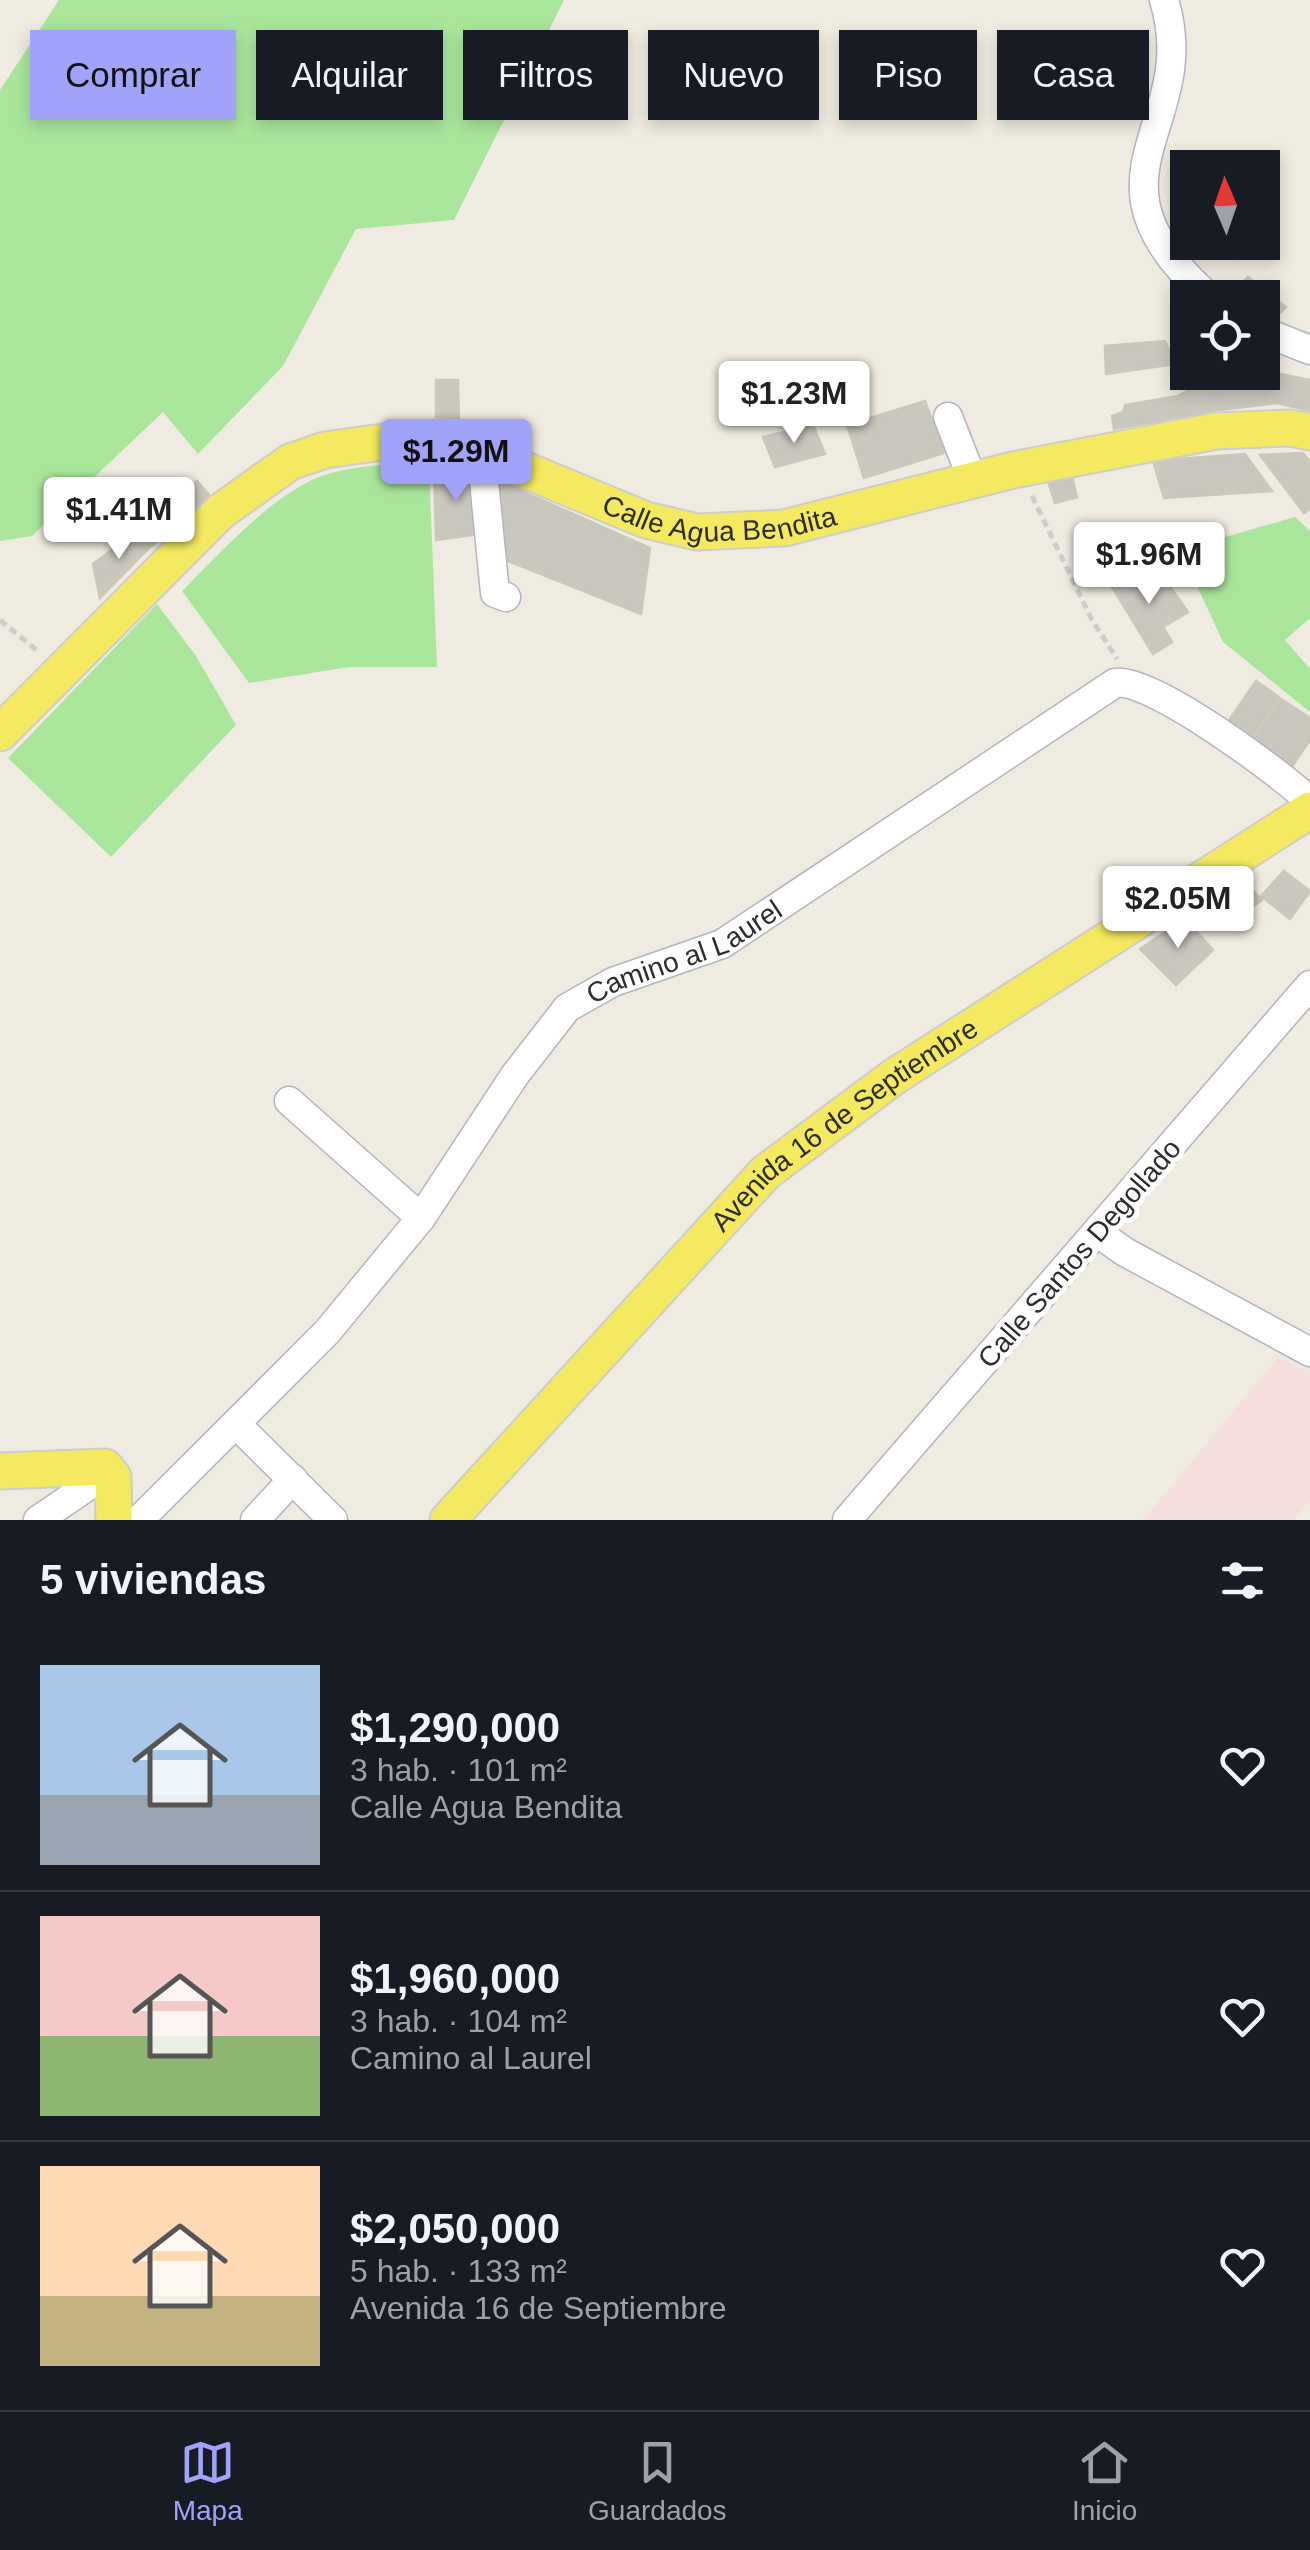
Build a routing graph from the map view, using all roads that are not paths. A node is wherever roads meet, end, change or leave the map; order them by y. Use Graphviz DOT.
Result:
graph roads {
  1 [pos="1164,0"];
  2 [pos="1195,280"];
  3 [pos="1280,338"];
  4 [pos="1310,350"];
  5 [pos="948,417"];
  6 [pos="1310,432"];
  7 [pos="483,471"];
  8 [pos="973,480"];
  9 [pos="506,597"];
  10 [pos="0,733"];
  11 [pos="1310,801"];
  12 [pos="1310,810"];
  13 [pos="1310,985"];
  14 [pos="288,1101"];
  15 [pos="421,1218"];
  16 [pos="1098,1233"];
  17 [pos="1310,1352"];
  18 [pos="236,1424"];
  19 [pos="0,1471"];
  20 [pos="110,1472"];
  21 [pos="293,1479"];
  22 [pos="38,1520"];
  23 [pos="114,1520"];
  24 [pos="138,1520"];
  25 [pos="255,1520"];
  26 [pos="333,1520"];
  27 [pos="448,1520"];
  28 [pos="847,1520"];
  1 -- 2 [label="street"];
  3 -- 4 [label="street"];
  5 -- 8 [label="street"];
  6 -- 8 [label="main road, Calle Agua Bendita"];
  7 -- 9 [label="street"];
  8 -- 10 [label="main road, Calle Agua Bendita"];
  11 -- 15 [label="street, Camino al Laurel"];
  12 -- 27 [label="main road, Avenida 16 de Septiembre"];
  13 -- 16 [label="street, Calle Santos Degollado"];
  14 -- 15 [label="street"];
  15 -- 18 [label="street, Camino al Laurel"];
  16 -- 17 [label="street"];
  16 -- 28 [label="street, Calle Santos Degollado"];
  18 -- 21 [label="street"];
  18 -- 24 [label="street, Camino al Laurel"];
  19 -- 20 [label="main road"];
  20 -- 22 [label="street"];
  20 -- 23 [label="main road"];
  21 -- 25 [label="street"];
  21 -- 26 [label="street"];
}
